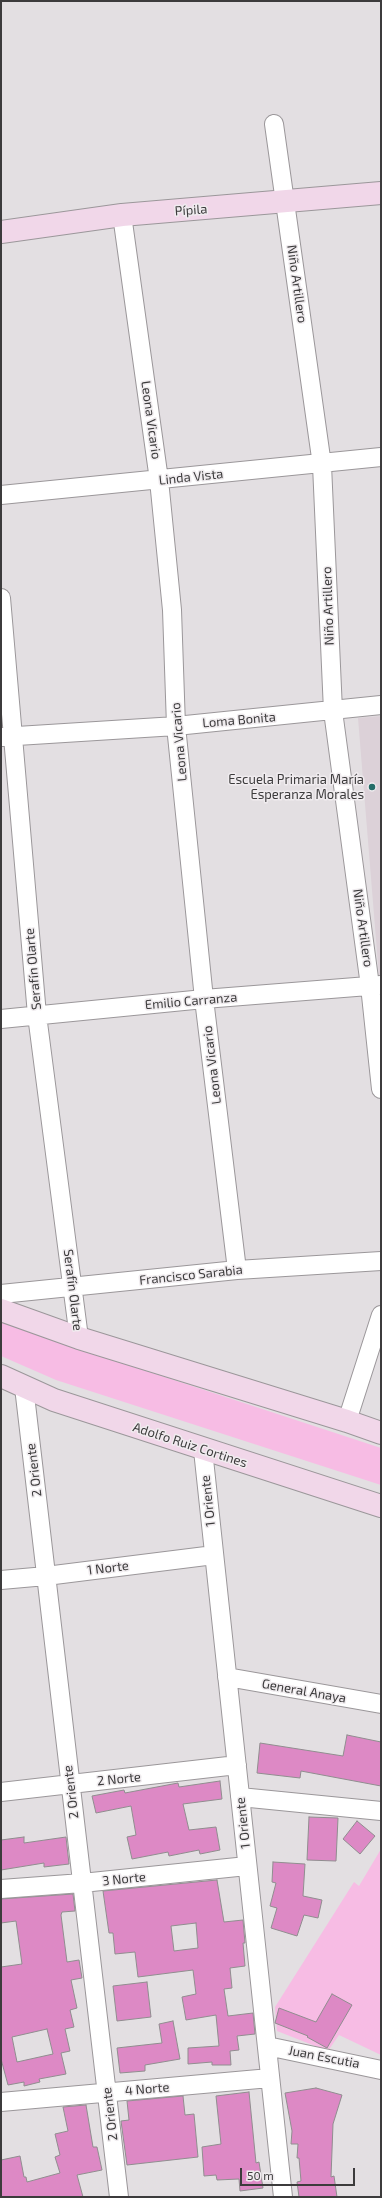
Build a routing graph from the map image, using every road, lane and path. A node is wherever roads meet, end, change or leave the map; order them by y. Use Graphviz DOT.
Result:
graph roads {
  1 [pos="274,124"];
  2 [pos="381,193"];
  3 [pos="285,202"];
  4 [pos="122,215"];
  5 [pos="1,232"];
  6 [pos="381,457"];
  7 [pos="322,464"];
  8 [pos="159,480"];
  9 [pos="1,495"];
  10 [pos="1,598"];
  11 [pos="381,705"];
  12 [pos="333,711"];
  13 [pos="176,726"];
  14 [pos="7,736"];
  15 [pos="376,985"];
  16 [pos="204,999"];
  17 [pos="37,1015"];
  18 [pos="1,1019"];
  19 [pos="381,1089"];
  20 [pos="381,1261"];
  21 [pos="237,1270"];
  22 [pos="73,1287"];
  23 [pos="1,1294"];
  24 [pos="1,1310"];
  25 [pos="381,1315"];
  26 [pos="79,1338"];
  27 [pos="1,1376"];
  28 [pos="24,1387"];
  29 [pos="347,1421"];
  30 [pos="381,1433"];
  31 [pos="203,1450"];
  32 [pos="381,1506"];
  33 [pos="214,1555"];
  34 [pos="46,1576"];
  35 [pos="1,1580"];
  36 [pos="227,1677"];
  37 [pos="381,1704"];
  38 [pos="236,1766"];
  39 [pos="70,1784"];
  40 [pos="1,1792"];
  41 [pos="240,1797"];
  42 [pos="381,1812"];
  43 [pos="247,1866"];
  44 [pos="82,1883"];
  45 [pos="1,1889"];
  46 [pos="267,2046"];
  47 [pos="381,2070"];
  48 [pos="270,2078"];
  49 [pos="107,2092"];
  50 [pos="1,2102"];
  51 [pos="119,2197"];
  52 [pos="283,2197"];
  1 -- 3 [label="street, Niño Artillero"];
  2 -- 3 [label="main road, Pípila"];
  3 -- 4 [label="main road, Pípila"];
  3 -- 7 [label="street, Niño Artillero"];
  4 -- 5 [label="main road, Pípila"];
  4 -- 8 [label="street, Leona Vicario"];
  6 -- 7 [label="street, Linda Vista"];
  7 -- 8 [label="street, Linda Vista"];
  7 -- 12 [label="street, Niño Artillero"];
  8 -- 9 [label="street, Linda Vista"];
  8 -- 13 [label="street, Leona Vicario"];
  10 -- 14 [label="street, Serafín Olarte"];
  11 -- 12 [label="street, Loma Bonita"];
  12 -- 13 [label="street, Loma Bonita"];
  12 -- 15 [label="street, Niño Artillero"];
  13 -- 14 [label="street, Loma Bonita"];
  13 -- 16 [label="street, Leona Vicario"];
  14 -- 17 [label="street, Serafín Olarte"];
  15 -- 16 [label="street, Emilio Carranza"];
  15 -- 19 [label="street, Niño Artillero"];
  16 -- 17 [label="street, Emilio Carranza"];
  16 -- 21 [label="street, Leona Vicario"];
  17 -- 18 [label="street, Emilio Carranza"];
  17 -- 22 [label="street, Serafín Olarte"];
  20 -- 21 [label="street, Francisco Sarabia"];
  21 -- 22 [label="street, Francisco Sarabia"];
  22 -- 23 [label="street, Francisco Sarabia"];
  22 -- 26 [label="street, Serafín Olarte"];
  24 -- 26 [label="main road"];
  25 -- 29 [label="street"];
  26 -- 29 [label="main road"];
  27 -- 28 [label="main road, Adolfo Ruiz Cortines"];
  28 -- 31 [label="main road, Adolfo Ruiz Cortines"];
  28 -- 34 [label="street, 2 Oriente"];
  29 -- 30 [label="main road"];
  31 -- 32 [label="main road, Adolfo Ruiz Cortines"];
  31 -- 33 [label="street, 1 Oriente"];
  33 -- 34 [label="street, 1 Norte"];
  33 -- 36 [label="street, 1 Oriente"];
  34 -- 35 [label="street, 1 Norte"];
  34 -- 39 [label="street, 2 Oriente"];
  36 -- 37 [label="street, General Anaya"];
  36 -- 38 [label="street, 1 Oriente"];
  38 -- 39 [label="street, 2 Norte"];
  38 -- 41 [label="street, 1 Oriente"];
  39 -- 40 [label="street, 2 Norte"];
  39 -- 44 [label="street, 2 Oriente"];
  41 -- 42 [label="street"];
  41 -- 43 [label="street, 1 Oriente"];
  43 -- 44 [label="street, 3 Norte"];
  43 -- 46 [label="street, 1 Oriente"];
  44 -- 45 [label="street, 3 Norte"];
  44 -- 49 [label="street, 2 Oriente"];
  46 -- 47 [label="street, Juan Escutia"];
  46 -- 48 [label="street, 1 Oriente"];
  48 -- 49 [label="street, 4 Norte"];
  48 -- 52 [label="street, 1 Oriente"];
  49 -- 50 [label="street, 4 Norte"];
  49 -- 51 [label="street, 2 Oriente"];
}
